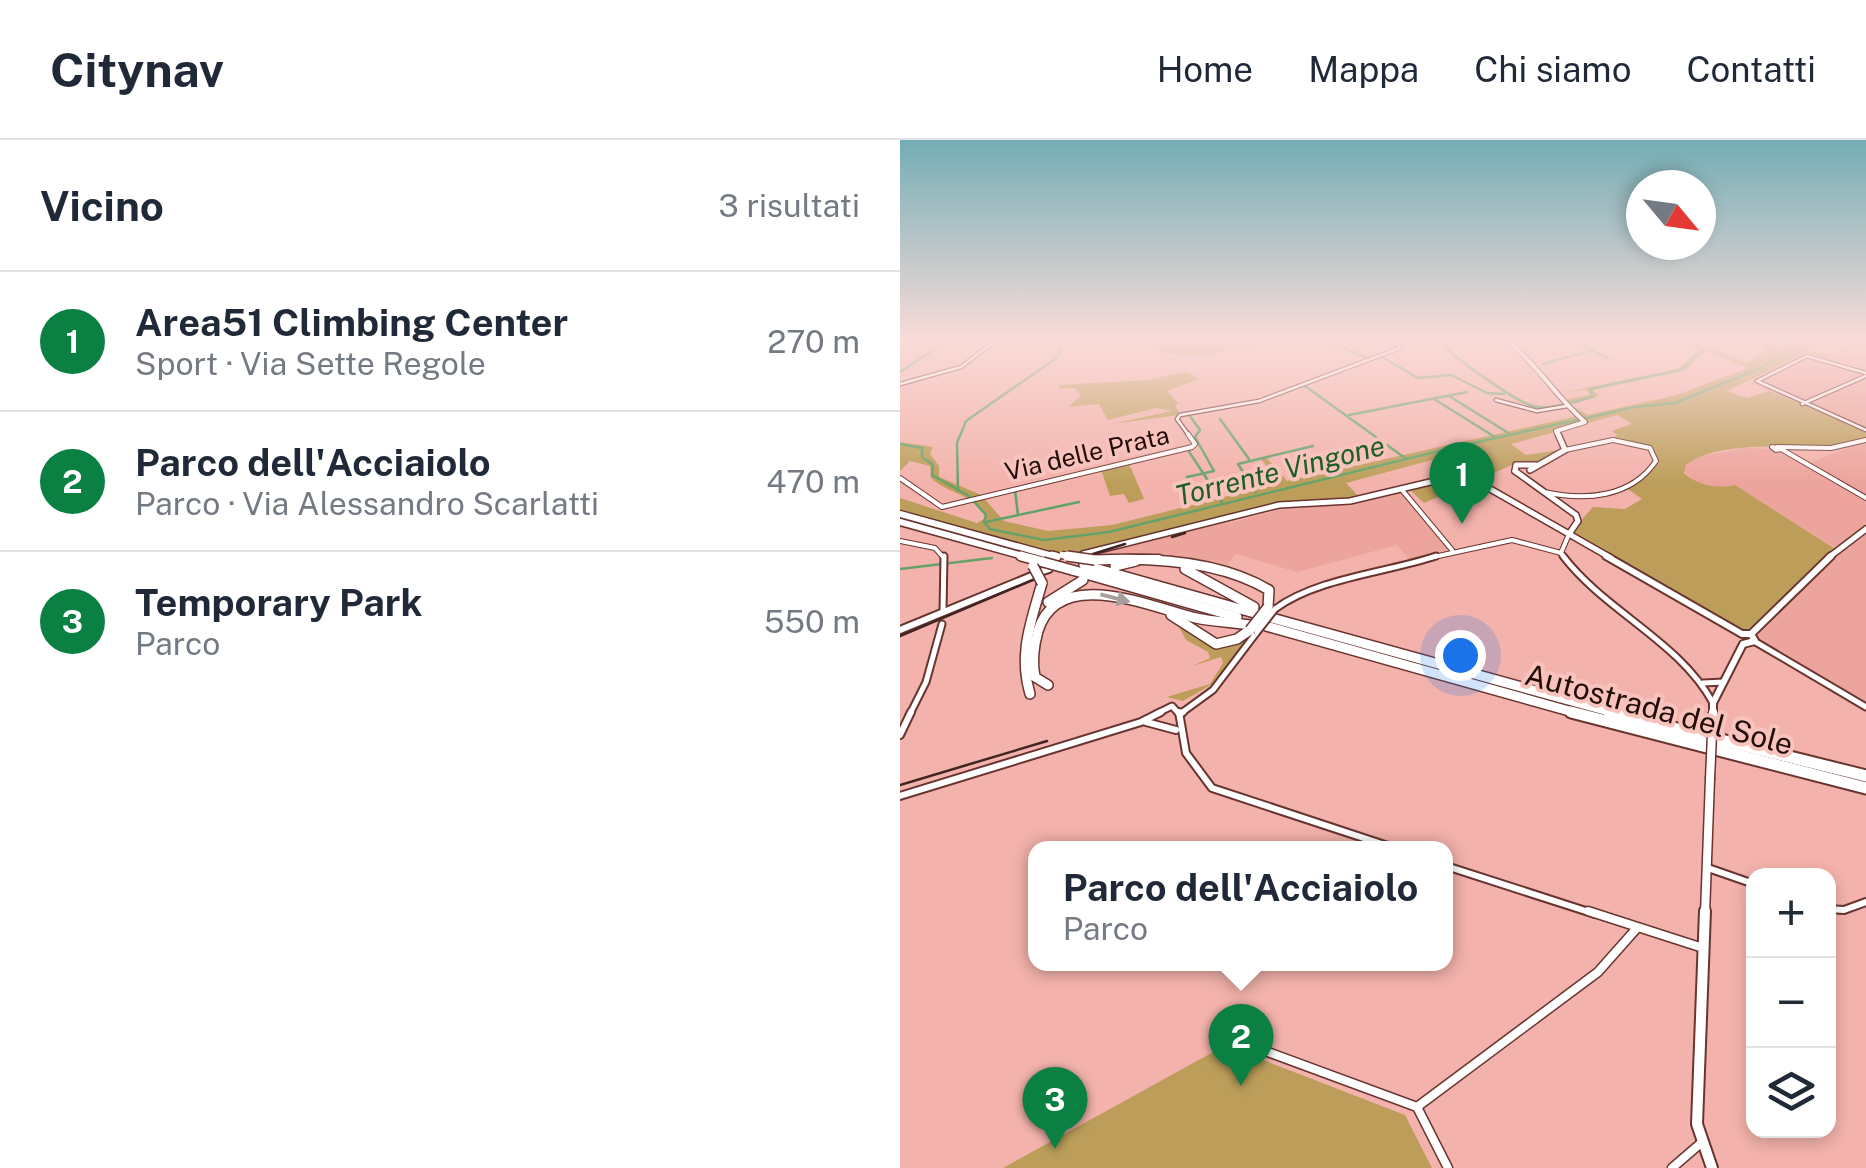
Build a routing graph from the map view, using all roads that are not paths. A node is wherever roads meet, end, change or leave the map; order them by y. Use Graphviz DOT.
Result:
graph roads {
  1 [pos="1295,388"];
  2 [pos="1549,388"];
  3 [pos="1771,388"];
  4 [pos="1837,388"];
  5 [pos="1496,400"];
  6 [pos="1566,404"];
  7 [pos="1802,404"];
  8 [pos="1866,430"];
  9 [pos="1866,440"];
  10 [pos="1566,450"];
  11 [pos="1545,461"];
  12 [pos="1529,469"];
  13 [pos="900,478"];
  14 [pos="1402,490"];
  15 [pos="1542,490"];
  16 [pos="1866,498"];
  17 [pos="1558,502"];
  18 [pos="900,514"];
  19 [pos="900,522"];
  20 [pos="1866,529"];
  21 [pos="1569,534"];
  22 [pos="900,541"];
  23 [pos="1452,550"];
  24 [pos="1561,553"];
  25 [pos="1083,554"];
  26 [pos="1059,556"];
  27 [pos="1084,565"];
  28 [pos="1115,566"];
  29 [pos="1040,569"];
  30 [pos="1072,570"];
  31 [pos="1084,580"];
  32 [pos="1155,608"];
  33 [pos="943,612"];
  34 [pos="1263,620"];
  35 [pos="942,624"];
  36 [pos="900,630"];
  37 [pos="1316,635"];
  38 [pos="1748,638"];
  39 [pos="1024,648"];
  40 [pos="1697,681"];
  41 [pos="1724,682"];
  42 [pos="1048,685"];
  43 [pos="1030,694"];
  44 [pos="1714,702"];
  45 [pos="1866,707"];
  46 [pos="1177,717"];
  47 [pos="1159,720"];
  48 [pos="1176,730"];
  49 [pos="900,735"];
  50 [pos="1866,776"];
  51 [pos="1866,788"];
  52 [pos="903,794"];
  53 [pos="1373,841"];
  54 [pos="1706,867"];
  55 [pos="1453,868"];
  56 [pos="1746,881"];
  57 [pos="1866,902"];
  58 [pos="1836,910"];
  59 [pos="1638,928"];
  60 [pos="1702,948"];
  61 [pos="1257,1048"];
  62 [pos="1417,1107"];
  63 [pos="1701,1143"];
  64 [pos="1448,1168"];
  65 [pos="1672,1168"];
  66 [pos="1712,1168"];
  1 -- 13 [label="street, Via delle Prata"];
  2 -- 6 [label="street"];
  3 -- 7 [label="street"];
  4 -- 7 [label="street"];
  5 -- 6 [label="street"];
  6 -- 10 [label="street"];
  7 -- 8 [label="street"];
  9 -- 16 [label="street"];
  10 -- 11 [label="street"];
  10 -- 15 [label="street"];
  11 -- 12 [label="street"];
  11 -- 15 [label="street"];
  12 -- 15 [label="street"];
  12 -- 17 [label="street"];
  14 -- 21 [label="street"];
  14 -- 23 [label="street"];
  14 -- 25 [label="street"];
  15 -- 17 [label="street"];
  17 -- 21 [label="street"];
  18 -- 26 [label="highway"];
  19 -- 29 [label="highway"];
  20 -- 38 [label="street"];
  21 -- 24 [label="street"];
  21 -- 38 [label="street"];
  22 -- 33 [label="street"];
  23 -- 24 [label="street"];
  23 -- 34 [label="street"];
  24 -- 40 [label="street"];
  26 -- 27 [label="highway, bridge"];
  26 -- 34 [label="highway, bridge"];
  27 -- 34 [label="highway"];
  28 -- 34 [label="highway"];
  29 -- 30 [label="highway, bridge"];
  29 -- 33 [label="street"];
  29 -- 39 [label="highway, bridge"];
  30 -- 34 [label="highway"];
  31 -- 39 [label="highway"];
  32 -- 34 [label="highway"];
  32 -- 34 [label="highway"];
  42 -- 32 [label="highway, one-way"];
  33 -- 36 [label="street"];
  34 -- 37 [label="highway"];
  34 -- 37 [label="highway"];
  34 -- 46 [label="street"];
  35 -- 49 [label="street"];
  37 -- 50 [label="highway, Autostrada del Sole"];
  37 -- 51 [label="highway, Autostrada del Sole"];
  38 -- 41 [label="street"];
  38 -- 45 [label="street"];
  39 -- 43 [label="highway"];
  40 -- 41 [label="street"];
  40 -- 44 [label="street"];
  41 -- 44 [label="street"];
  44 -- 54 [label="street, bridge"];
  46 -- 47 [label="street"];
  46 -- 47 [label="street"];
  46 -- 48 [label="street"];
  47 -- 48 [label="street"];
  47 -- 52 [label="street"];
  48 -- 53 [label="street"];
  54 -- 56 [label="street"];
  54 -- 60 [label="street"];
  55 -- 59 [label="street"];
  57 -- 58 [label="street"];
  59 -- 60 [label="street"];
  59 -- 62 [label="street"];
  60 -- 63 [label="street"];
  61 -- 62 [label="street"];
  62 -- 64 [label="street"];
  63 -- 65 [label="street"];
  63 -- 66 [label="street"];
}
